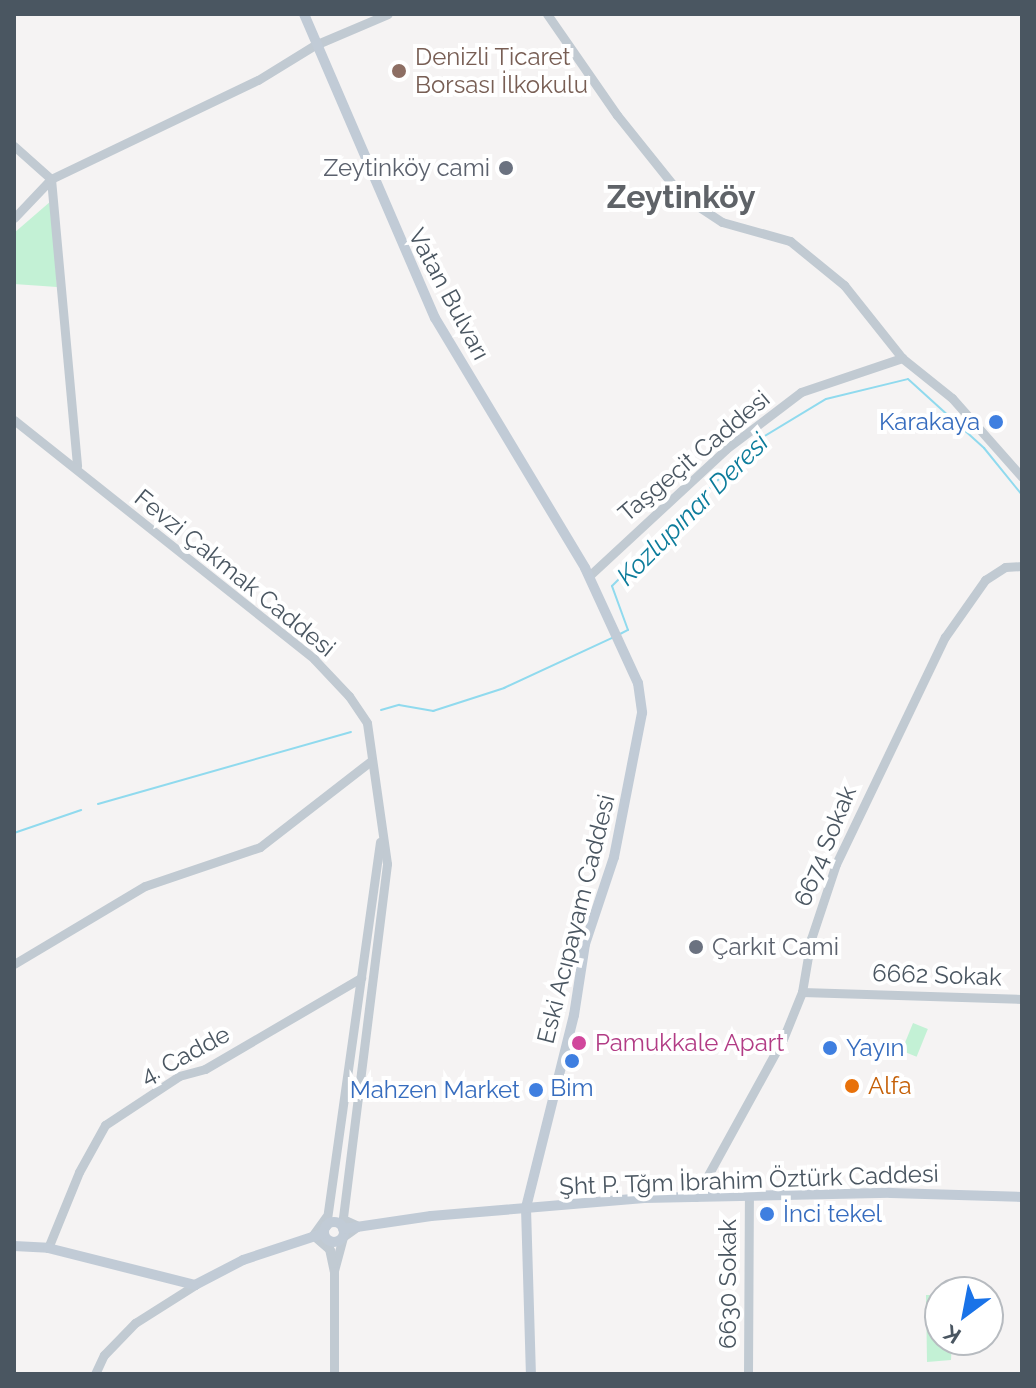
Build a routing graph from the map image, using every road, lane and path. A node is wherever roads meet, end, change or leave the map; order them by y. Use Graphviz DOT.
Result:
graph roads {
  1 [pos="304,14"];
  2 [pos="388,14"];
  3 [pos="547,14"];
  4 [pos="315,45"];
  5 [pos="14,146"];
  6 [pos="51,179"];
  7 [pos="14,218"];
  8 [pos="902,358"];
  9 [pos="14,420"];
  10 [pos="77,466"];
  11 [pos="1022,477"];
  12 [pos="1022,566"];
  13 [pos="589,576"];
  14 [pos="371,761"];
  15 [pos="381,840"];
  16 [pos="14,964"];
  17 [pos="361,978"];
  18 [pos="802,992"];
  19 [pos="1022,999"];
  20 [pos="749,1195"];
  21 [pos="696,1197"];
  22 [pos="1022,1197"];
  23 [pos="526,1208"];
  24 [pos="343,1228"];
  25 [pos="323,1230"];
  26 [pos="14,1246"];
  27 [pos="48,1248"];
  28 [pos="334,1271"];
  29 [pos="195,1285"];
  30 [pos="95,1374"];
  31 [pos="334,1374"];
  32 [pos="531,1374"];
  33 [pos="748,1374"];
  1 -- 4 [label="main road, Vatan Bulvarı"];
  2 -- 4 [label="street"];
  3 -- 8 [label="street"];
  4 -- 6 [label="street"];
  4 -- 13 [label="main road, Vatan Bulvarı"];
  5 -- 6 [label="street"];
  6 -- 7 [label="street"];
  6 -- 10 [label="street"];
  8 -- 11 [label="street"];
  8 -- 13 [label="street, Taşgeçit Caddesi"];
  9 -- 10 [label="street, Fevzi Çakmak Caddesi"];
  10 -- 14 [label="street, Fevzi Çakmak Caddesi"];
  12 -- 18 [label="street, 6674 Sokak"];
  13 -- 23 [label="main road, Eski Acıpayam Caddesi"];
  14 -- 15 [label="street, Fevzi Çakmak Caddesi"];
  14 -- 16 [label="street"];
  15 -- 17 [label="street"];
  15 -- 24 [label="street"];
  17 -- 25 [label="street"];
  17 -- 27 [label="street, 4. Cadde"];
  18 -- 19 [label="street, 6662 Sokak"];
  18 -- 21 [label="street, 6674 Sokak"];
  20 -- 21 [label="main road, Şht P. Tğm İbrahim Öztürk Caddesi"];
  20 -- 22 [label="main road, Şht P. Tğm İbrahim Öztürk Caddesi"];
  20 -- 33 [label="street, 6630 Sokak"];
  21 -- 23 [label="main road, Şht P. Tğm İbrahim Öztürk Caddesi"];
  23 -- 24 [label="main road, Şht P. Tğm İbrahim Öztürk Caddesi"];
  23 -- 32 [label="main road, Eski Acıpayam Caddesi"];
  24 -- 25 [label="main road"];
  24 -- 25 [label="main road, Şht P. Tğm İbrahim Öztürk Caddesi"];
  24 -- 28 [label="street"];
  25 -- 28 [label="street"];
  25 -- 29 [label="main road, Şht P. Tğm İbrahim Öztürk Caddesi"];
  26 -- 27 [label="main road"];
  27 -- 29 [label="main road"];
  28 -- 31 [label="street"];
  29 -- 30 [label="street"];
}
